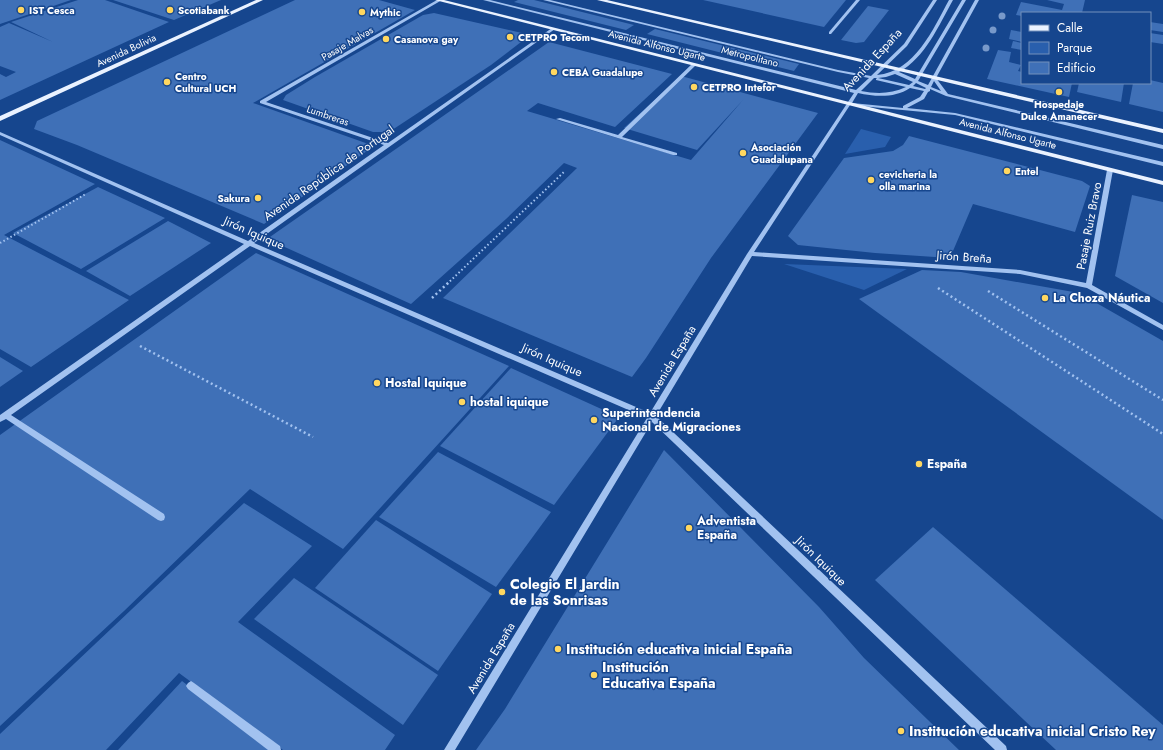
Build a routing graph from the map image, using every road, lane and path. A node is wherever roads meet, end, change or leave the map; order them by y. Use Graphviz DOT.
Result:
graph roads {
  1 [pos="260,0"];
  2 [pos="439,0"];
  3 [pos="485,0"];
  4 [pos="545,0"];
  5 [pos="600,0"];
  6 [pos="858,0"];
  7 [pos="935,0"];
  8 [pos="951,0"];
  9 [pos="964,0"];
  10 [pos="977,0"];
  11 [pos="552,29"];
  12 [pos="830,33"];
  13 [pos="694,65"];
  14 [pos="884,66"];
  15 [pos="900,71"];
  16 [pos="921,74"];
  17 [pos="872,77"];
  18 [pos="934,78"];
  19 [pos="916,81"];
  20 [pos="911,86"];
  21 [pos="928,89"];
  22 [pos="857,92"];
  23 [pos="946,95"];
  24 [pos="262,102"];
  25 [pos="849,104"];
  26 [pos="901,108"];
  27 [pos="0,118"];
  28 [pos="558,119"];
  29 [pos="1163,131"];
  30 [pos="0,132"];
  31 [pos="618,137"];
  32 [pos="388,145"];
  33 [pos="1163,147"];
  34 [pos="675,154"];
  35 [pos="1163,164"];
  36 [pos="1110,170"];
  37 [pos="565,171"];
  38 [pos="109,181"];
  39 [pos="1163,183"];
  40 [pos="0,244"];
  41 [pos="248,244"];
  42 [pos="750,254"];
  43 [pos="933,285"];
  44 [pos="1089,286"];
  45 [pos="983,288"];
  46 [pos="416,314"];
  47 [pos="1163,328"];
  48 [pos="119,335"];
  49 [pos="1163,400"];
  50 [pos="3,417"];
  51 [pos="652,417"];
  52 [pos="1163,434"];
  53 [pos="313,437"];
  54 [pos="161,517"];
  55 [pos="191,686"];
  56 [pos="276,750"];
  57 [pos="449,750"];
  58 [pos="1002,750"];
  1 -- 27 [label="main road, Avenida Bolivia"];
  2 -- 11 [label="main road, Avenida Alfonso Ugarte"];
  2 -- 24 [label="street, Pasaje Malvas"];
  3 -- 22 [label="street, Metropolitano"];
  4 -- 17 [label="street, Metropolitano"];
  5 -- 14 [label="main road"];
  6 -- 12 [label="street"];
  7 -- 14 [label="street, Avenida España"];
  8 -- 15 [label="street"];
  9 -- 16 [label="street, Metropolitano"];
  10 -- 18 [label="street"];
  11 -- 13 [label="main road, Avenida Alfonso Ugarte"];
  11 -- 32 [label="street, Avenida República de Portugal"];
  13 -- 25 [label="main road, Avenida Alfonso Ugarte"];
  13 -- 31 [label="street"];
  14 -- 15 [label="main road"];
  14 -- 17 [label="street, Avenida España"];
  15 -- 16 [label="main road"];
  15 -- 17 [label="street, Metropolitano"];
  15 -- 19 [label="street"];
  16 -- 18 [label="main road"];
  16 -- 19 [label="street, Metropolitano"];
  17 -- 20 [label="street"];
  17 -- 22 [label="street, Avenida España"];
  18 -- 21 [label="street"];
  18 -- 23 [label="street"];
  18 -- 29 [label="main road"];
  19 -- 20 [label="street, Metropolitano"];
  19 -- 21 [label="street"];
  20 -- 21 [label="street"];
  20 -- 22 [label="street, Metropolitano"];
  21 -- 23 [label="street, Avenida Alfonso Ugarte"];
  21 -- 26 [label="street"];
  22 -- 25 [label="street, Avenida España"];
  23 -- 33 [label="street, Avenida Alfonso Ugarte"];
  24 -- 32 [label="street, Lumbreras"];
  25 -- 26 [label="street, Avenida Alfonso Ugarte"];
  25 -- 36 [label="main road, Avenida Alfonso Ugarte"];
  25 -- 42 [label="street, Avenida España"];
  26 -- 35 [label="street, Avenida Alfonso Ugarte"];
  28 -- 31 [label="street"];
  30 -- 38 [label="street, Jirón Iquique"];
  31 -- 34 [label="street"];
  32 -- 41 [label="street, Avenida República de Portugal"];
  36 -- 39 [label="main road, Avenida Alfonso Ugarte"];
  36 -- 44 [label="street, Pasaje Ruiz Bravo"];
  37 -- 46 [label="path"];
  38 -- 40 [label="path"];
  38 -- 41 [label="street, Jirón Iquique"];
  41 -- 46 [label="street, Jirón Iquique"];
  41 -- 48 [label="street, Avenida República de Portugal"];
  42 -- 44 [label="street, Jirón Breña"];
  42 -- 51 [label="street, Avenida España"];
  43 -- 52 [label="path"];
  44 -- 47 [label="street, Jirón Breña"];
  45 -- 49 [label="path"];
  46 -- 51 [label="street, Jirón Iquique"];
  48 -- 50 [label="street, Avenida República de Portugal"];
  48 -- 53 [label="path"];
  50 -- 54 [label="street"];
  51 -- 57 [label="street, Avenida España"];
  51 -- 58 [label="street, Jirón Iquique"];
  55 -- 56 [label="street"];
}
